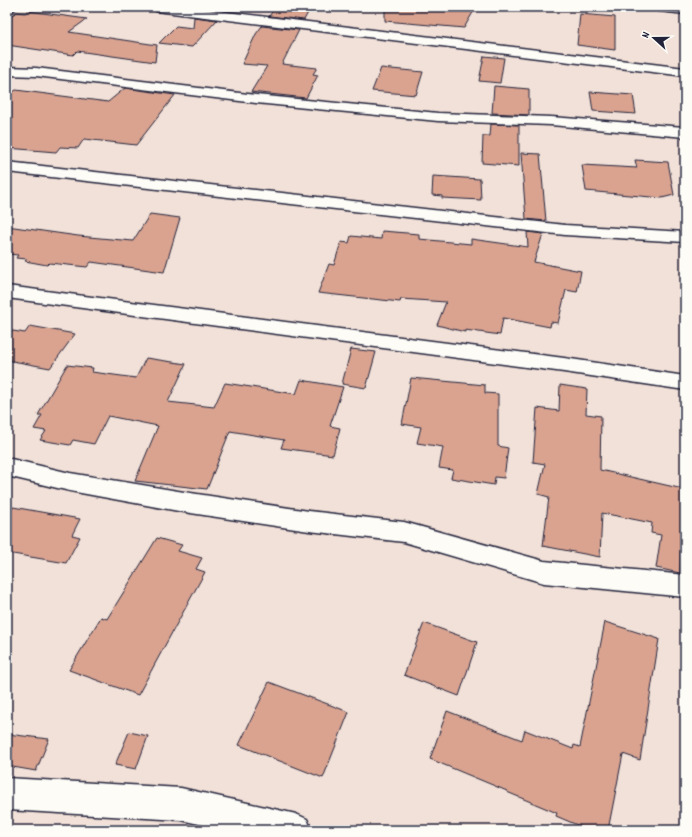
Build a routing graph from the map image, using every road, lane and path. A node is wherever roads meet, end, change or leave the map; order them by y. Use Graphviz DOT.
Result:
graph roads {
  1 [pos="12,7"];
  2 [pos="156,7"];
  3 [pos="659,7"];
  4 [pos="7,10"];
  5 [pos="685,10"];
  6 [pos="7,71"];
  7 [pos="685,72"];
  8 [pos="685,132"];
  9 [pos="7,167"];
  10 [pos="685,237"];
  11 [pos="7,292"];
  12 [pos="685,383"];
  13 [pos="7,467"];
  14 [pos="685,586"];
  15 [pos="7,794"];
  16 [pos="296,830"];
  1 -- 4 [label="street"];
  2 -- 7 [label="street"];
  3 -- 5 [label="street"];
  6 -- 8 [label="street"];
  9 -- 10 [label="street"];
  11 -- 12 [label="street"];
  13 -- 14 [label="street"];
  15 -- 16 [label="street"];
}
